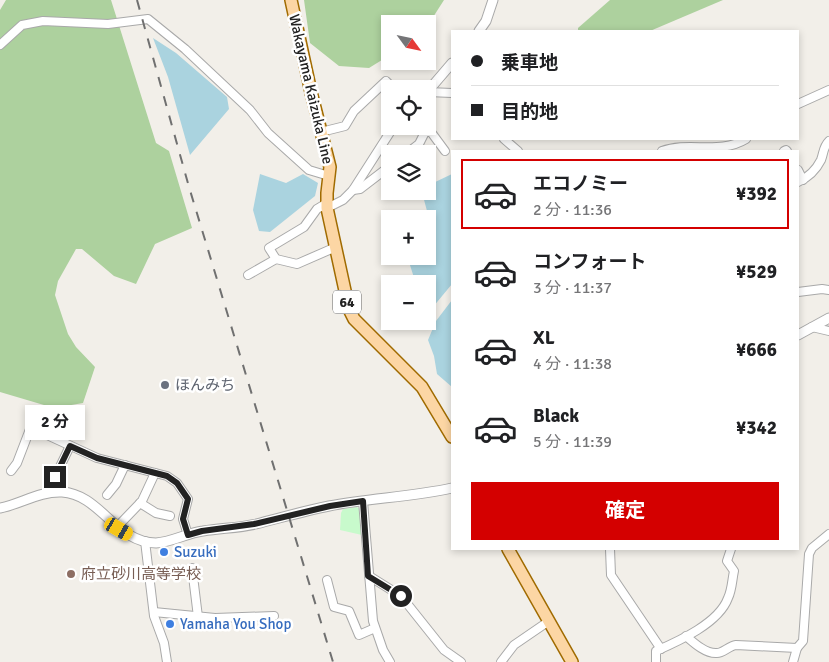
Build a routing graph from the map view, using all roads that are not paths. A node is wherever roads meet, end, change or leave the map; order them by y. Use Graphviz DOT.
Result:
graph roads {
  1 [pos="291,0"];
  2 [pos="493,0"];
  3 [pos="480,30"];
  4 [pos="0,46"];
  5 [pos="451,64"];
  6 [pos="436,82"];
  7 [pos="381,86"];
  8 [pos="829,90"];
  9 [pos="436,92"];
  10 [pos="451,93"];
  11 [pos="799,104"];
  12 [pos="321,132"];
  13 [pos="388,135"];
  14 [pos="505,140"];
  15 [pos="744,140"];
  16 [pos="829,141"];
  17 [pos="418,145"];
  18 [pos="517,150"];
  19 [pos="666,150"];
  20 [pos="445,151"];
  21 [pos="381,173"];
  22 [pos="329,176"];
  23 [pos="800,181"];
  24 [pos="353,190"];
  25 [pos="327,206"];
  26 [pos="336,247"];
  27 [pos="276,259"];
  28 [pos="248,274"];
  29 [pos="829,290"];
  30 [pos="799,292"];
  31 [pos="829,318"];
  32 [pos="812,327"];
  33 [pos="829,331"];
  34 [pos="799,334"];
  35 [pos="37,411"];
  36 [pos="30,428"];
  37 [pos="451,435"];
  38 [pos="70,446"];
  39 [pos="125,465"];
  40 [pos="11,471"];
  41 [pos="155,473"];
  42 [pos="55,477"];
  43 [pos="451,488"];
  44 [pos="107,495"];
  45 [pos="363,501"];
  46 [pos="140,503"];
  47 [pos="0,508"];
  48 [pos="170,516"];
  49 [pos="117,527"];
  50 [pos="829,534"];
  51 [pos="188,535"];
  52 [pos="145,541"];
  53 [pos="509,550"];
  54 [pos="610,550"];
  55 [pos="731,550"];
  56 [pos="192,568"];
  57 [pos="368,576"];
  58 [pos="327,580"];
  59 [pos="154,612"];
  60 [pos="274,616"];
  61 [pos="198,617"];
  62 [pos="549,621"];
  63 [pos="375,628"];
  64 [pos="686,636"];
  65 [pos="797,648"];
  66 [pos="661,649"];
  67 [pos="715,658"];
  68 [pos="167,662"];
  69 [pos="390,662"];
  70 [pos="461,662"];
  71 [pos="501,662"];
  72 [pos="572,662"];
  73 [pos="656,662"];
  74 [pos="793,662"];
  1 -- 12 [label="main road, Wakayama Kaizuka Line / 64"];
  2 -- 3 [label="street"];
  4 -- 22 [label="street"];
  5 -- 6 [label="street"];
  7 -- 12 [label="street"];
  8 -- 11 [label="street"];
  9 -- 10 [label="street"];
  12 -- 22 [label="main road, Wakayama Kaizuka Line / 64"];
  13 -- 24 [label="street"];
  14 -- 18 [label="street"];
  15 -- 19 [label="street"];
  16 -- 23 [label="street"];
  17 -- 20 [label="street"];
  21 -- 24 [label="street"];
  22 -- 25 [label="main road, Wakayama Kaizuka Line / 64"];
  24 -- 25 [label="street"];
  25 -- 26 [label="main road, Wakayama Kaizuka Line / 64"];
  25 -- 27 [label="street"];
  26 -- 27 [label="street"];
  26 -- 37 [label="main road, Wakayama Kaizuka Line / 64"];
  27 -- 28 [label="street"];
  29 -- 30 [label="street"];
  31 -- 32 [label="street"];
  32 -- 33 [label="street"];
  32 -- 34 [label="street"];
  35 -- 36 [label="street"];
  36 -- 38 [label="street"];
  36 -- 40 [label="street"];
  38 -- 39 [label="street"];
  38 -- 42 [label="street"];
  39 -- 41 [label="street"];
  39 -- 44 [label="street"];
  41 -- 46 [label="street"];
  41 -- 51 [label="street"];
  43 -- 45 [label="street"];
  45 -- 51 [label="street"];
  45 -- 57 [label="street"];
  46 -- 48 [label="street"];
  46 -- 49 [label="street"];
  47 -- 49 [label="street"];
  49 -- 52 [label="street"];
  50 -- 65 [label="street"];
  51 -- 52 [label="street"];
  52 -- 59 [label="street"];
  53 -- 62 [label="main road"];
  54 -- 66 [label="street"];
  55 -- 64 [label="street"];
  56 -- 61 [label="street"];
  57 -- 63 [label="street"];
  57 -- 70 [label="street"];
  58 -- 63 [label="street"];
  59 -- 61 [label="street"];
  59 -- 68 [label="street"];
  60 -- 61 [label="street"];
  62 -- 71 [label="street"];
  62 -- 72 [label="main road"];
  63 -- 69 [label="street"];
  64 -- 66 [label="street"];
  64 -- 67 [label="street"];
  65 -- 67 [label="street"];
  65 -- 74 [label="street"];
  66 -- 73 [label="street"];
}
